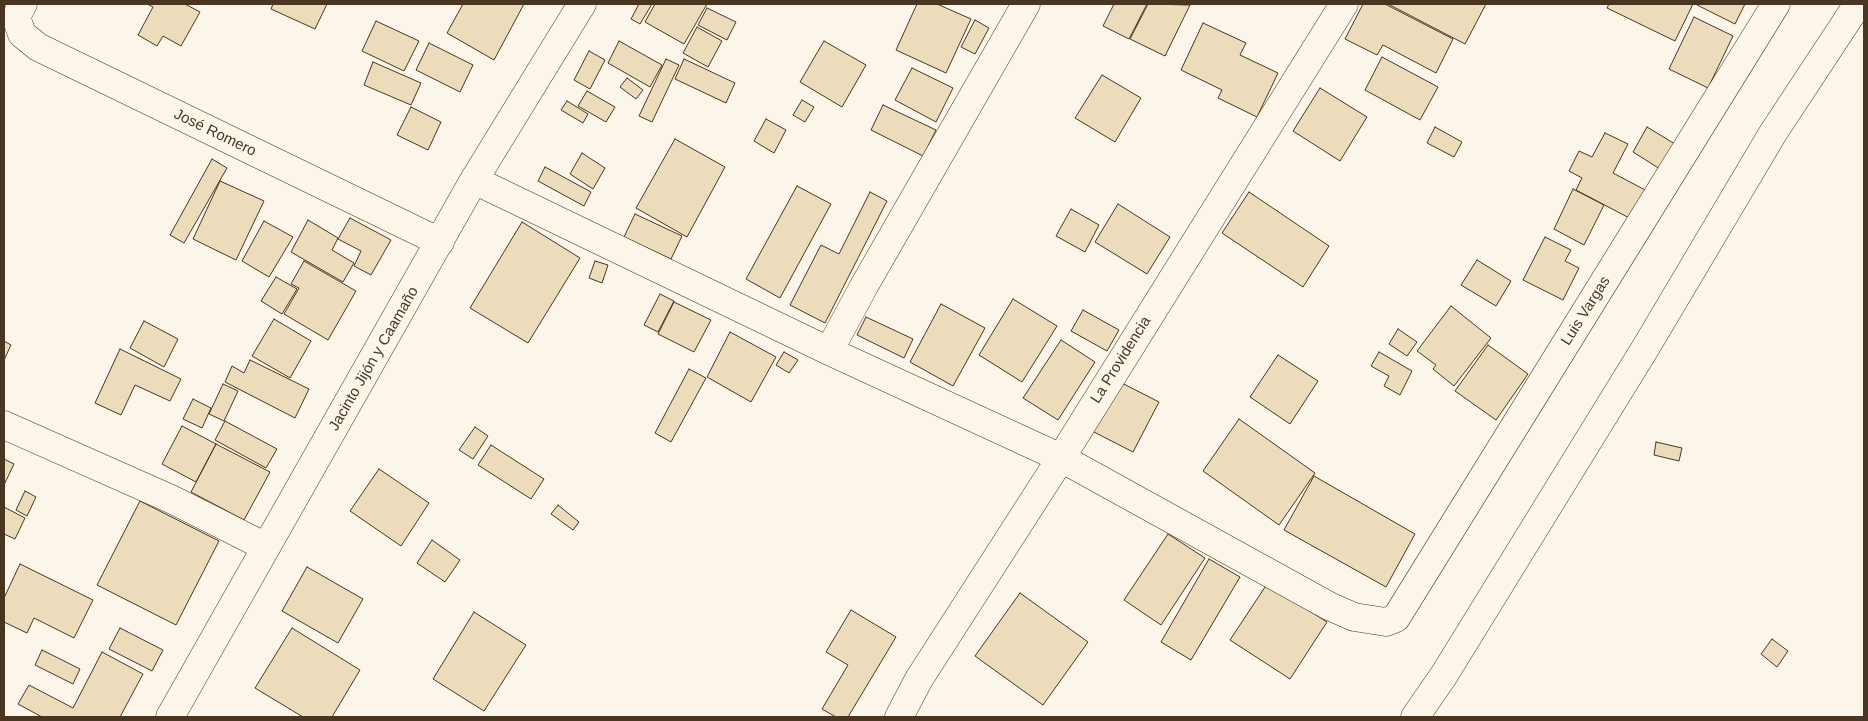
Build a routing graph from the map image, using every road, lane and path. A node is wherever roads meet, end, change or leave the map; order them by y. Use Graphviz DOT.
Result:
graph roads {
  1 [pos="23,4"];
  2 [pos="582,4"];
  3 [pos="1026,4"];
  4 [pos="1344,4"];
  5 [pos="1776,4"];
  6 [pos="1858,4"];
  7 [pos="474,180"];
  8 [pos="440,242"];
  9 [pos="830,351"];
  10 [pos="4,425"];
  11 [pos="1060,458"];
  12 [pos="266,548"];
  13 [pos="170,717"];
  14 [pos="899,717"];
  15 [pos="1415,717"];
  1 -- 8 [label="street, José Romero"];
  2 -- 7 [label="street, Jacinto Jijón y Caamaño"];
  3 -- 9 [label="street"];
  4 -- 11 [label="street, La Providencia"];
  5 -- 11 [label="street, Luis Vargas"];
  6 -- 15 [label="street"];
  7 -- 8 [label="street, Jacinto Jijón y Caamaño"];
  7 -- 9 [label="street"];
  8 -- 12 [label="street, Jacinto Jijón y Caamaño"];
  9 -- 11 [label="street"];
  10 -- 12 [label="street"];
  11 -- 14 [label="street, La Providencia"];
  12 -- 13 [label="street, Jacinto Jijón y Caamaño"];
}
